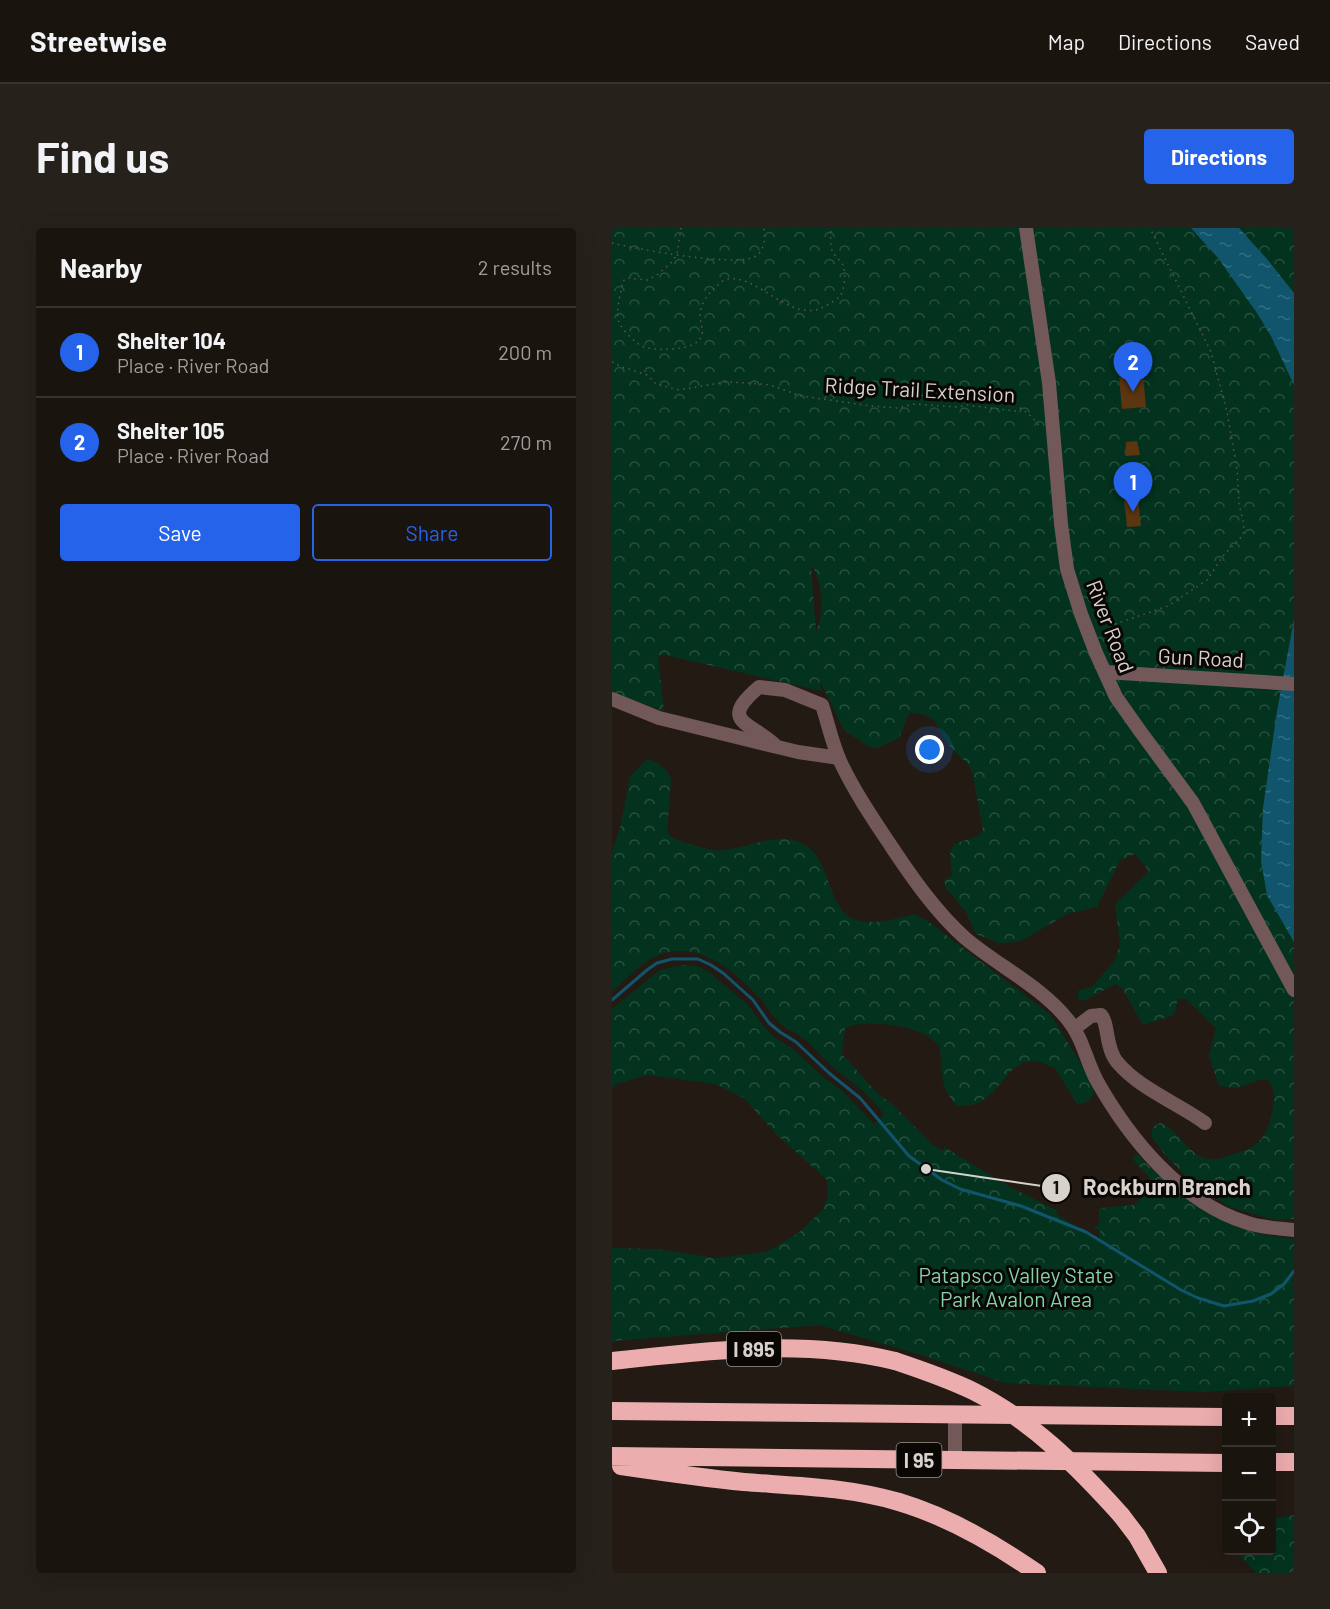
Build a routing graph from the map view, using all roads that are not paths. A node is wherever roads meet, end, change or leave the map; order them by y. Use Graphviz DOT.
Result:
graph roads {
  1 [pos="1026,228"];
  2 [pos="1105,672"];
  3 [pos="1294,684"];
  4 [pos="612,699"];
  5 [pos="776,746"];
  6 [pos="839,758"];
  7 [pos="1294,990"];
  8 [pos="1074,1029"];
  9 [pos="1204,1123"];
  10 [pos="1294,1230"];
  11 [pos="612,1361"];
  12 [pos="612,1411"];
  13 [pos="956,1414"];
  14 [pos="1276,1416"];
  15 [pos="1294,1416"];
  16 [pos="1222,1417"];
  17 [pos="612,1456"];
  18 [pos="955,1461"];
  19 [pos="1276,1462"];
  20 [pos="1294,1462"];
  21 [pos="1222,1463"];
  22 [pos="612,1465"];
  23 [pos="1037,1573"];
  24 [pos="1158,1573"];
  1 -- 2 [label="street, River Road"];
  2 -- 3 [label="street, Gun Road"];
  2 -- 7 [label="street, River Road"];
  4 -- 5 [label="street"];
  5 -- 6 [label="street"];
  5 -- 6 [label="street"];
  6 -- 8 [label="street"];
  8 -- 9 [label="street"];
  8 -- 10 [label="street"];
  11 -- 24 [label="highway, I 895, bridge"];
  12 -- 13 [label="highway, I 95"];
  13 -- 16 [label="highway, I 95"];
  13 -- 18 [label="street"];
  14 -- 15 [label="highway"];
  17 -- 18 [label="highway, I 95"];
  18 -- 21 [label="highway, I 95"];
  19 -- 20 [label="highway"];
  22 -- 23 [label="highway"];
}
